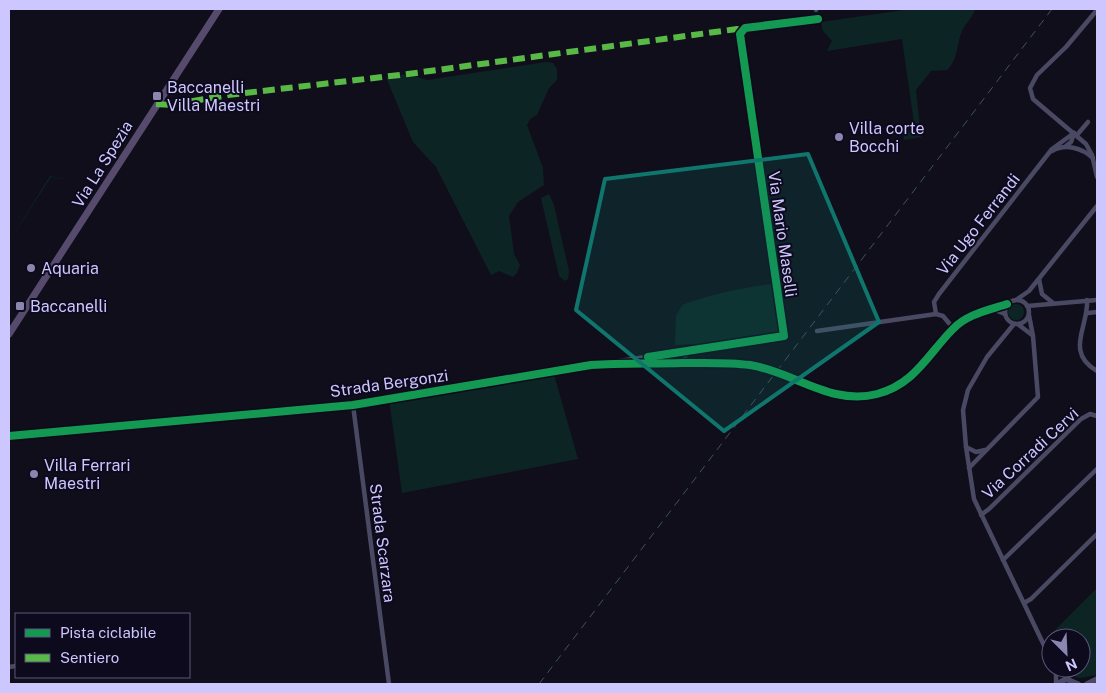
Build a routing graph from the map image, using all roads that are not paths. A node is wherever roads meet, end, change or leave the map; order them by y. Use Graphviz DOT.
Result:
graph roads {
  1 [pos="217,9"];
  2 [pos="1097,10"];
  3 [pos="818,20"];
  4 [pos="1088,122"];
  5 [pos="1061,123"];
  6 [pos="1076,134"];
  7 [pos="1063,139"];
  8 [pos="1064,147"];
  9 [pos="1050,152"];
  10 [pos="1094,159"];
  11 [pos="1097,177"];
  12 [pos="1097,206"];
  13 [pos="1039,279"];
  14 [pos="1029,291"];
  15 [pos="1016,300"];
  16 [pos="1087,300"];
  17 [pos="1097,300"];
  18 [pos="1054,303"];
  19 [pos="1007,304"];
  20 [pos="1027,305"];
  21 [pos="1037,305"];
  22 [pos="992,309"];
  23 [pos="1097,312"];
  24 [pos="1088,313"];
  25 [pos="936,314"];
  26 [pos="1029,314"];
  27 [pos="1005,316"];
  28 [pos="1016,324"];
  29 [pos="953,328"];
  30 [pos="817,331"];
  31 [pos="1006,332"];
  32 [pos="9,334"];
  33 [pos="1033,336"];
  34 [pos="688,351"];
  35 [pos="685,363"];
  36 [pos="603,364"];
  37 [pos="772,371"];
  38 [pos="1097,371"];
  39 [pos="787,376"];
  40 [pos="353,405"];
  41 [pos="1097,416"];
  42 [pos="9,436"];
  43 [pos="966,447"];
  44 [pos="986,449"];
  45 [pos="969,468"];
  46 [pos="1097,469"];
  47 [pos="980,515"];
  48 [pos="1097,534"];
  49 [pos="1002,560"];
  50 [pos="1024,603"];
  51 [pos="1041,639"];
  52 [pos="1097,682"];
  53 [pos="1076,683"];
  54 [pos="389,684"];
  55 [pos="1056,684"];
  56 [pos="1088,684"];
  1 -- 32 [label="main road, Via La Spezia"];
  2 -- 5 [label="street"];
  3 -- 34 [label="street, Via Mario Maselli"];
  4 -- 6 [label="street"];
  5 -- 6 [label="street"];
  5 -- 7 [label="street"];
  6 -- 7 [label="street, Via Ugo Ferrandi"];
  6 -- 8 [label="street"];
  6 -- 10 [label="street"];
  7 -- 9 [label="street, Via Ugo Ferrandi"];
  8 -- 9 [label="street"];
  8 -- 10 [label="street"];
  9 -- 25 [label="street, Via Ugo Ferrandi"];
  10 -- 11 [label="street"];
  12 -- 13 [label="street"];
  13 -- 14 [label="street"];
  13 -- 18 [label="street"];
  14 -- 15 [label="street"];
  14 -- 20 [label="street"];
  15 -- 19 [label="street"];
  15 -- 20 [label="street"];
  16 -- 17 [label="street"];
  16 -- 18 [label="street"];
  16 -- 24 [label="street"];
  18 -- 21 [label="street"];
  19 -- 22 [label="street"];
  19 -- 27 [label="street"];
  20 -- 21 [label="street"];
  20 -- 26 [label="street"];
  21 -- 26 [label="street"];
  22 -- 27 [label="street"];
  22 -- 29 [label="street"];
  23 -- 24 [label="street"];
  24 -- 38 [label="street"];
  25 -- 29 [label="street"];
  25 -- 30 [label="street"];
  26 -- 28 [label="street"];
  26 -- 33 [label="street"];
  27 -- 28 [label="street"];
  27 -- 31 [label="street"];
  28 -- 31 [label="street"];
  28 -- 33 [label="street"];
  29 -- 39 [label="street"];
  31 -- 43 [label="street"];
  33 -- 44 [label="street"];
  34 -- 35 [label="street"];
  34 -- 36 [label="street, Via Mario Maselli"];
  35 -- 36 [label="street, Strada Bergonzi"];
  35 -- 37 [label="street, Strada Bergonzi"];
  36 -- 40 [label="street, Strada Bergonzi"];
  40 -- 42 [label="street, Strada Bergonzi"];
  40 -- 54 [label="street, Strada Scarzara"];
  41 -- 47 [label="street, Via Corradi Cervi"];
  43 -- 44 [label="street"];
  43 -- 45 [label="street"];
  44 -- 45 [label="street"];
  45 -- 47 [label="street"];
  46 -- 49 [label="street"];
  47 -- 49 [label="street"];
  48 -- 50 [label="street"];
  49 -- 50 [label="street"];
  50 -- 51 [label="street"];
  52 -- 56 [label="street"];
  53 -- 55 [label="street"];
}
